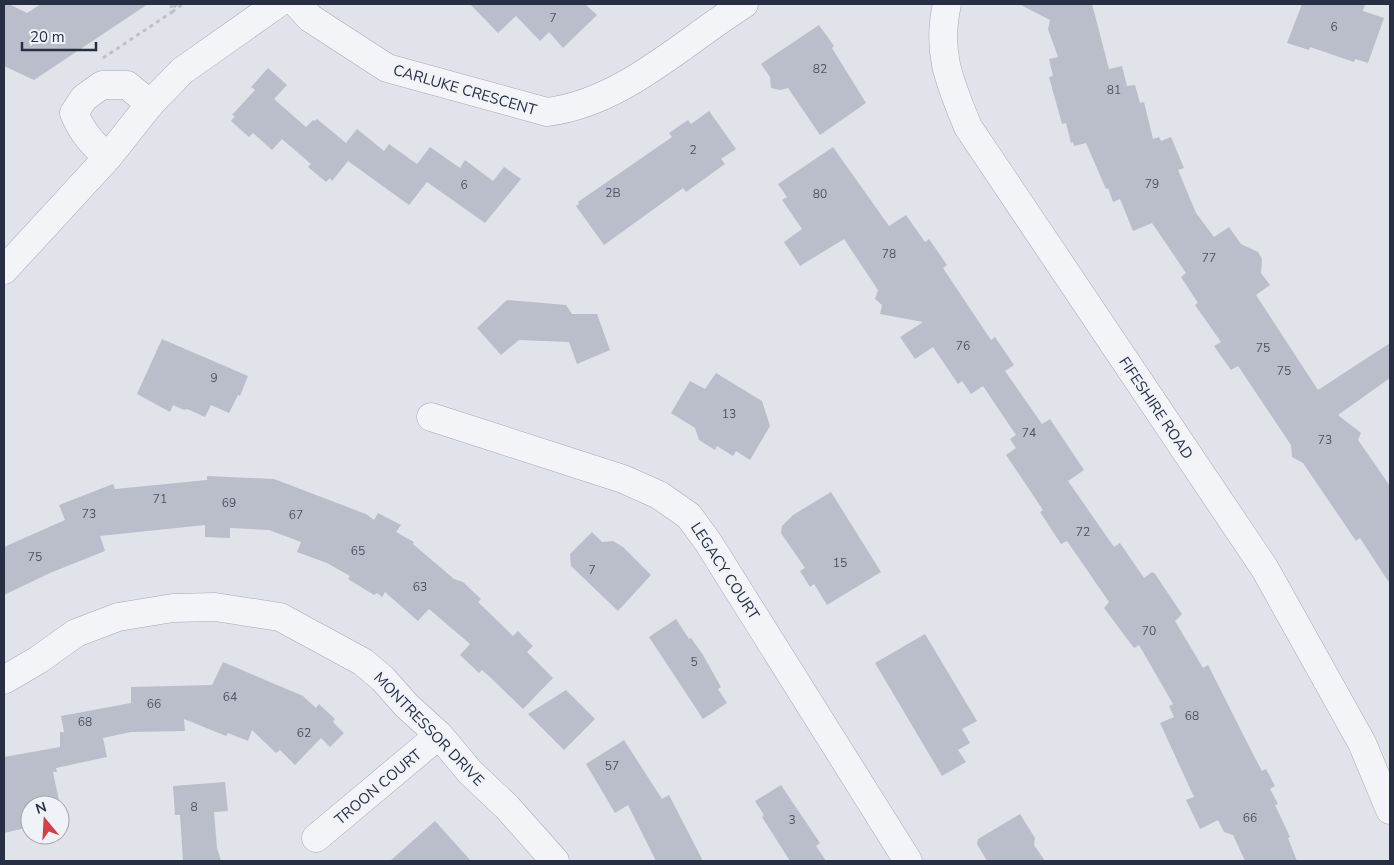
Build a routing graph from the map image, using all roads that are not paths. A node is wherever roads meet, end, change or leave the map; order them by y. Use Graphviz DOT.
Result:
graph roads {
  1 [pos="277,4"];
  2 [pos="296,4"];
  3 [pos="744,4"];
  4 [pos="947,4"];
  5 [pos="245,12"];
  6 [pos="150,104"];
  7 [pos="108,157"];
  8 [pos="4,270"];
  9 [pos="431,417"];
  10 [pos="4,680"];
  11 [pos="439,735"];
  12 [pos="1390,810"];
  13 [pos="316,838"];
  14 [pos="555,861"];
  15 [pos="908,861"];
  1 -- 5 [label="street"];
  2 -- 3 [label="street, CARLUKE CRESCENT"];
  4 -- 12 [label="street, FIFESHIRE ROAD"];
  5 -- 6 [label="street"];
  6 -- 7 [label="street"];
  6 -- 7 [label="street"];
  7 -- 8 [label="street"];
  9 -- 15 [label="street, LEGACY COURT"];
  10 -- 11 [label="street, MONTRESSOR DRIVE"];
  11 -- 13 [label="street, TROON COURT"];
  11 -- 14 [label="street, MONTRESSOR DRIVE"];
}
